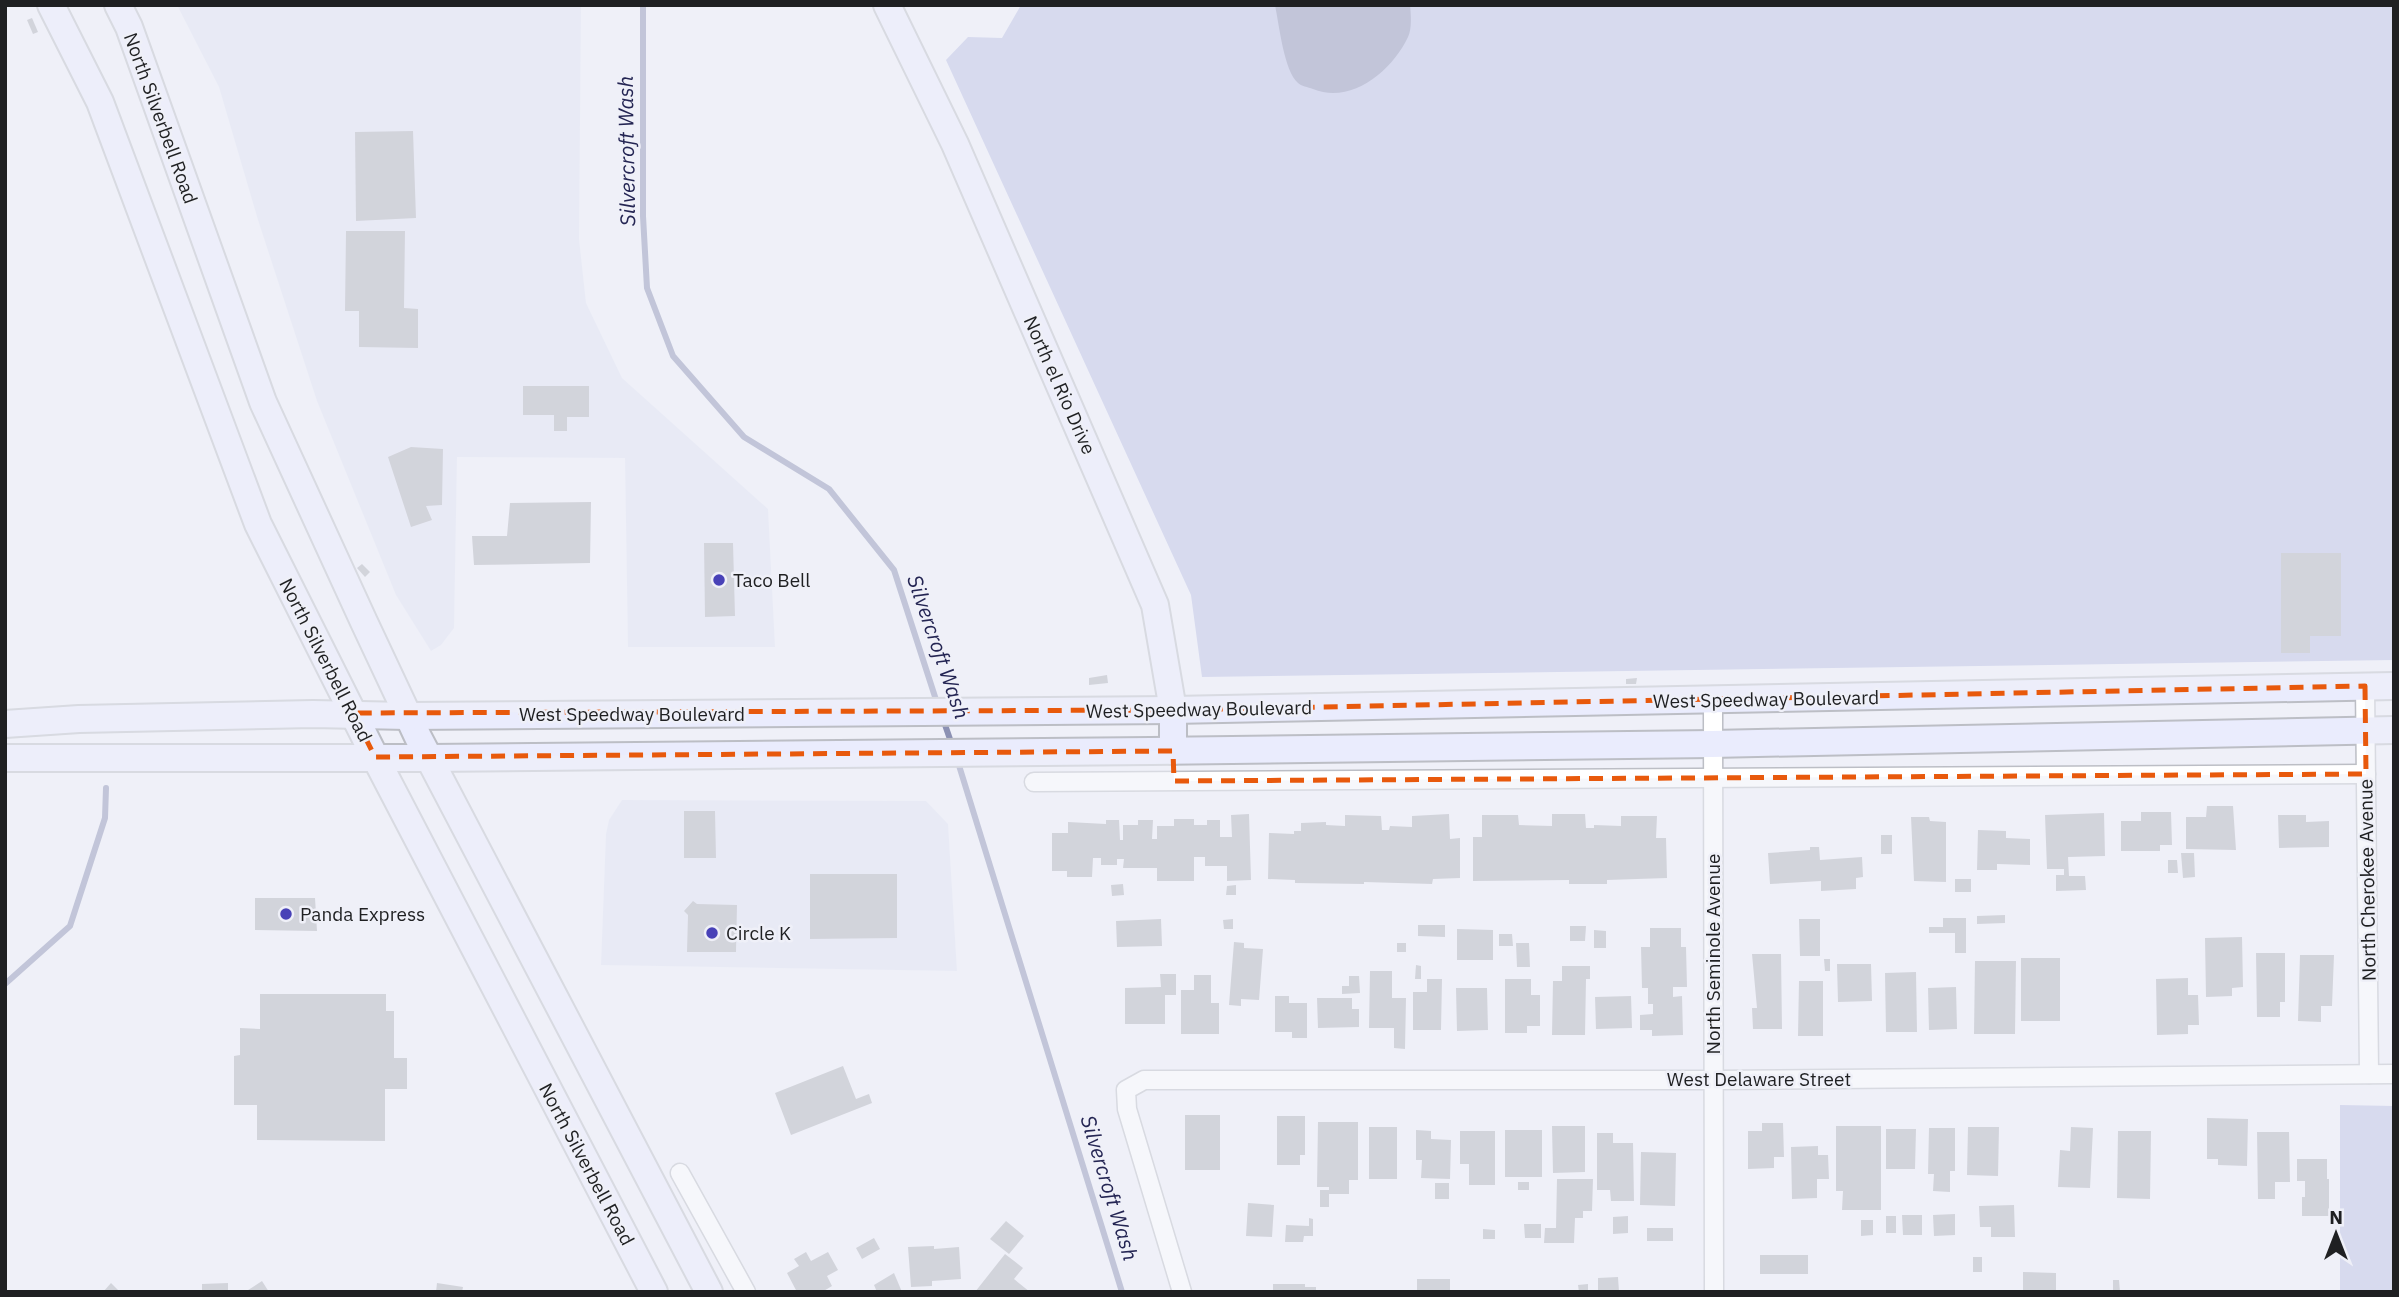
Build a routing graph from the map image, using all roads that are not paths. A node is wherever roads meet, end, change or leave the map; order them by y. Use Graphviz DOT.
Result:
graph roads {
  1 [pos="51,5"];
  2 [pos="118,5"];
  3 [pos="887,5"];
  4 [pos="2394,685"];
  5 [pos="2365,686"];
  6 [pos="1713,700"];
  7 [pos="1173,710"];
  8 [pos="353,713"];
  9 [pos="767,713"];
  10 [pos="407,716"];
  11 [pos="5,724"];
  12 [pos="2365,730"];
  13 [pos="2394,730"];
  14 [pos="1712,744"];
  15 [pos="1173,751"];
  16 [pos="768,754"];
  17 [pos="375,757"];
  18 [pos="5,758"];
  19 [pos="429,758"];
  20 [pos="2366,774"];
  21 [pos="1713,780"];
  22 [pos="1034,782"];
  23 [pos="1174,782"];
  24 [pos="2394,1073"];
  25 [pos="2370,1074"];
  26 [pos="1713,1080"];
  27 [pos="680,1172"];
  28 [pos="654,1292"];
  29 [pos="709,1292"];
  30 [pos="746,1292"];
  31 [pos="1182,1292"];
  32 [pos="1714,1292"];
  1 -- 8 [label="main road, North Silverbell Road"];
  2 -- 10 [label="main road, North Silverbell Road"];
  3 -- 7 [label="main road, North el Rio Drive"];
  4 -- 5 [label="main road, West Speedway Boulevard"];
  5 -- 6 [label="main road, West Speedway Boulevard"];
  5 -- 12 [label="street, North Cherokee Avenue"];
  6 -- 7 [label="main road, West Speedway Boulevard"];
  6 -- 14 [label="street, North Seminole Avenue"];
  7 -- 9 [label="main road, West Speedway Boulevard"];
  7 -- 15 [label="main road, North el Rio Drive"];
  8 -- 10 [label="main road, West Speedway Boulevard"];
  8 -- 11 [label="main road, West Speedway Boulevard"];
  8 -- 17 [label="main road, North Silverbell Road"];
  9 -- 10 [label="main road, West Speedway Boulevard"];
  9 -- 16 [label="main road"];
  10 -- 19 [label="main road, North Silverbell Road"];
  12 -- 13 [label="main road"];
  12 -- 14 [label="main road"];
  12 -- 20 [label="street, North Cherokee Avenue"];
  14 -- 15 [label="main road"];
  14 -- 21 [label="street, North Seminole Avenue"];
  15 -- 16 [label="main road"];
  15 -- 23 [label="street, North el Rio Drive"];
  16 -- 19 [label="main road"];
  17 -- 18 [label="main road"];
  17 -- 19 [label="main road"];
  17 -- 28 [label="main road, North Silverbell Road"];
  19 -- 29 [label="main road, North Silverbell Road"];
  20 -- 21 [label="street"];
  20 -- 25 [label="street, North Cherokee Avenue"];
  21 -- 23 [label="street"];
  21 -- 26 [label="street, North Seminole Avenue"];
  22 -- 23 [label="street"];
  24 -- 25 [label="street, West Delaware Street"];
  25 -- 26 [label="street, West Delaware Street"];
  26 -- 31 [label="street, West Delaware Street"];
  26 -- 32 [label="street, North Seminole Avenue"];
  27 -- 30 [label="street"];
}
